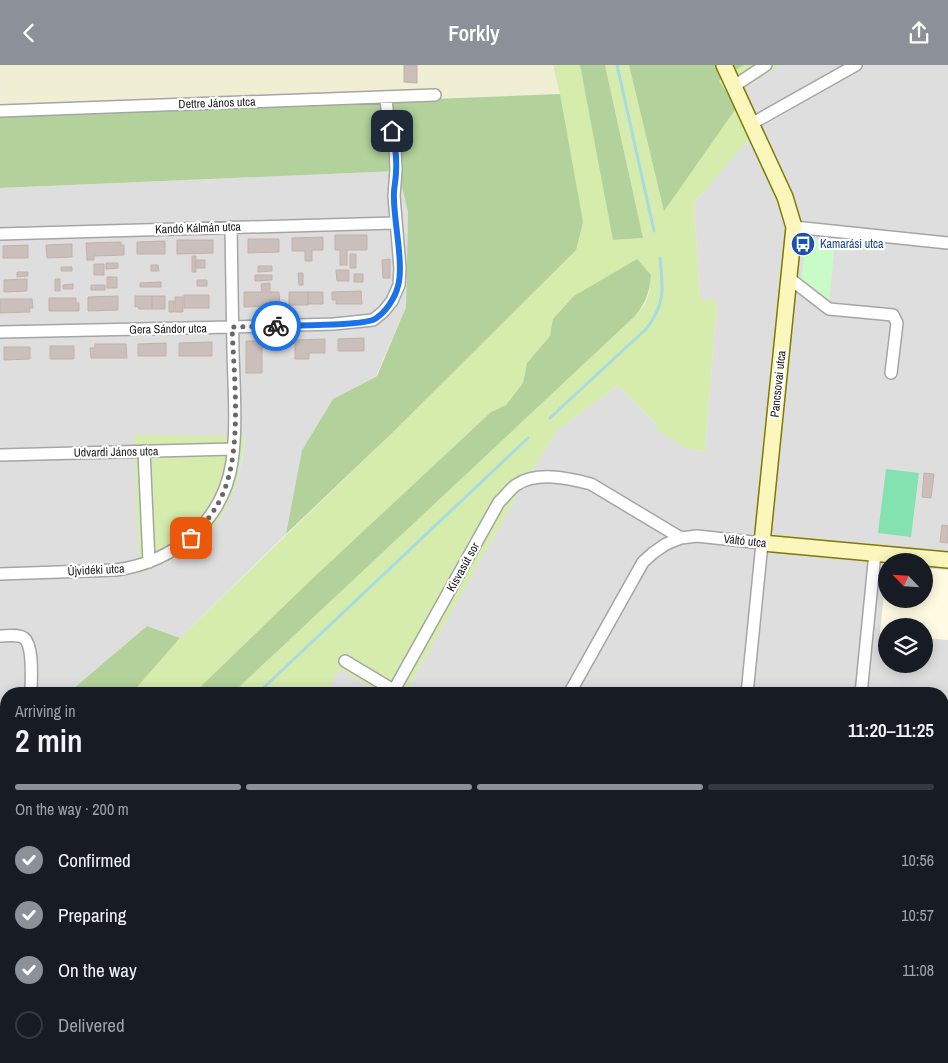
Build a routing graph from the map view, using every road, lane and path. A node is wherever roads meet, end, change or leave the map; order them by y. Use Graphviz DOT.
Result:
graph roads {
  1 [pos="724,65"];
  2 [pos="766,65"];
  3 [pos="856,65"];
  4 [pos="734,86"];
  5 [pos="435,95"];
  6 [pos="386,98"];
  7 [pos="0,111"];
  8 [pos="751,124"];
  9 [pos="395,223"];
  10 [pos="231,227"];
  11 [pos="794,227"];
  12 [pos="0,234"];
  13 [pos="948,243"];
  14 [pos="789,278"];
  15 [pos="232,327"];
  16 [pos="0,332"];
  17 [pos="891,373"];
  18 [pos="233,449"];
  19 [pos="144,451"];
  20 [pos="0,455"];
  21 [pos="681,538"];
  22 [pos="762,543"];
  23 [pos="875,553"];
  24 [pos="948,560"];
  25 [pos="149,562"];
  26 [pos="0,574"];
  27 [pos="0,636"];
  28 [pos="344,661"];
  29 [pos="31,687"];
  30 [pos="388,687"];
  31 [pos="400,687"];
  32 [pos="572,687"];
  33 [pos="748,687"];
  34 [pos="862,687"];
  1 -- 4 [label="street, Pancsovai utca"];
  2 -- 4 [label="street"];
  3 -- 8 [label="street"];
  4 -- 8 [label="street, Pancsovai utca"];
  5 -- 6 [label="street, Dettre János utca"];
  6 -- 7 [label="street, Dettre János utca"];
  6 -- 9 [label="street, Gera Sándor utca"];
  8 -- 11 [label="street, Pancsovai utca"];
  9 -- 10 [label="street, Kandó Kálmán utca"];
  9 -- 15 [label="street, Gera Sándor utca"];
  10 -- 12 [label="street, Kandó Kálmán utca"];
  10 -- 15 [label="street, Újvidéki utca"];
  11 -- 13 [label="street"];
  11 -- 14 [label="street, Pancsovai utca"];
  14 -- 17 [label="street"];
  14 -- 22 [label="street, Pancsovai utca"];
  15 -- 16 [label="street, Gera Sándor utca"];
  15 -- 18 [label="street, Újvidéki utca"];
  18 -- 19 [label="street, Udvardi János utca"];
  18 -- 25 [label="street, Újvidéki utca"];
  19 -- 20 [label="street, Udvardi János utca"];
  19 -- 25 [label="street"];
  21 -- 22 [label="street, Váltó utca"];
  21 -- 31 [label="street, Kisvasút sor"];
  21 -- 32 [label="street"];
  22 -- 23 [label="street, Váltó utca"];
  22 -- 33 [label="street, Pancsovai utca"];
  23 -- 24 [label="street, Váltó utca"];
  23 -- 34 [label="street"];
  25 -- 26 [label="street, Újvidéki utca"];
  27 -- 29 [label="street"];
  28 -- 30 [label="street"];
}
